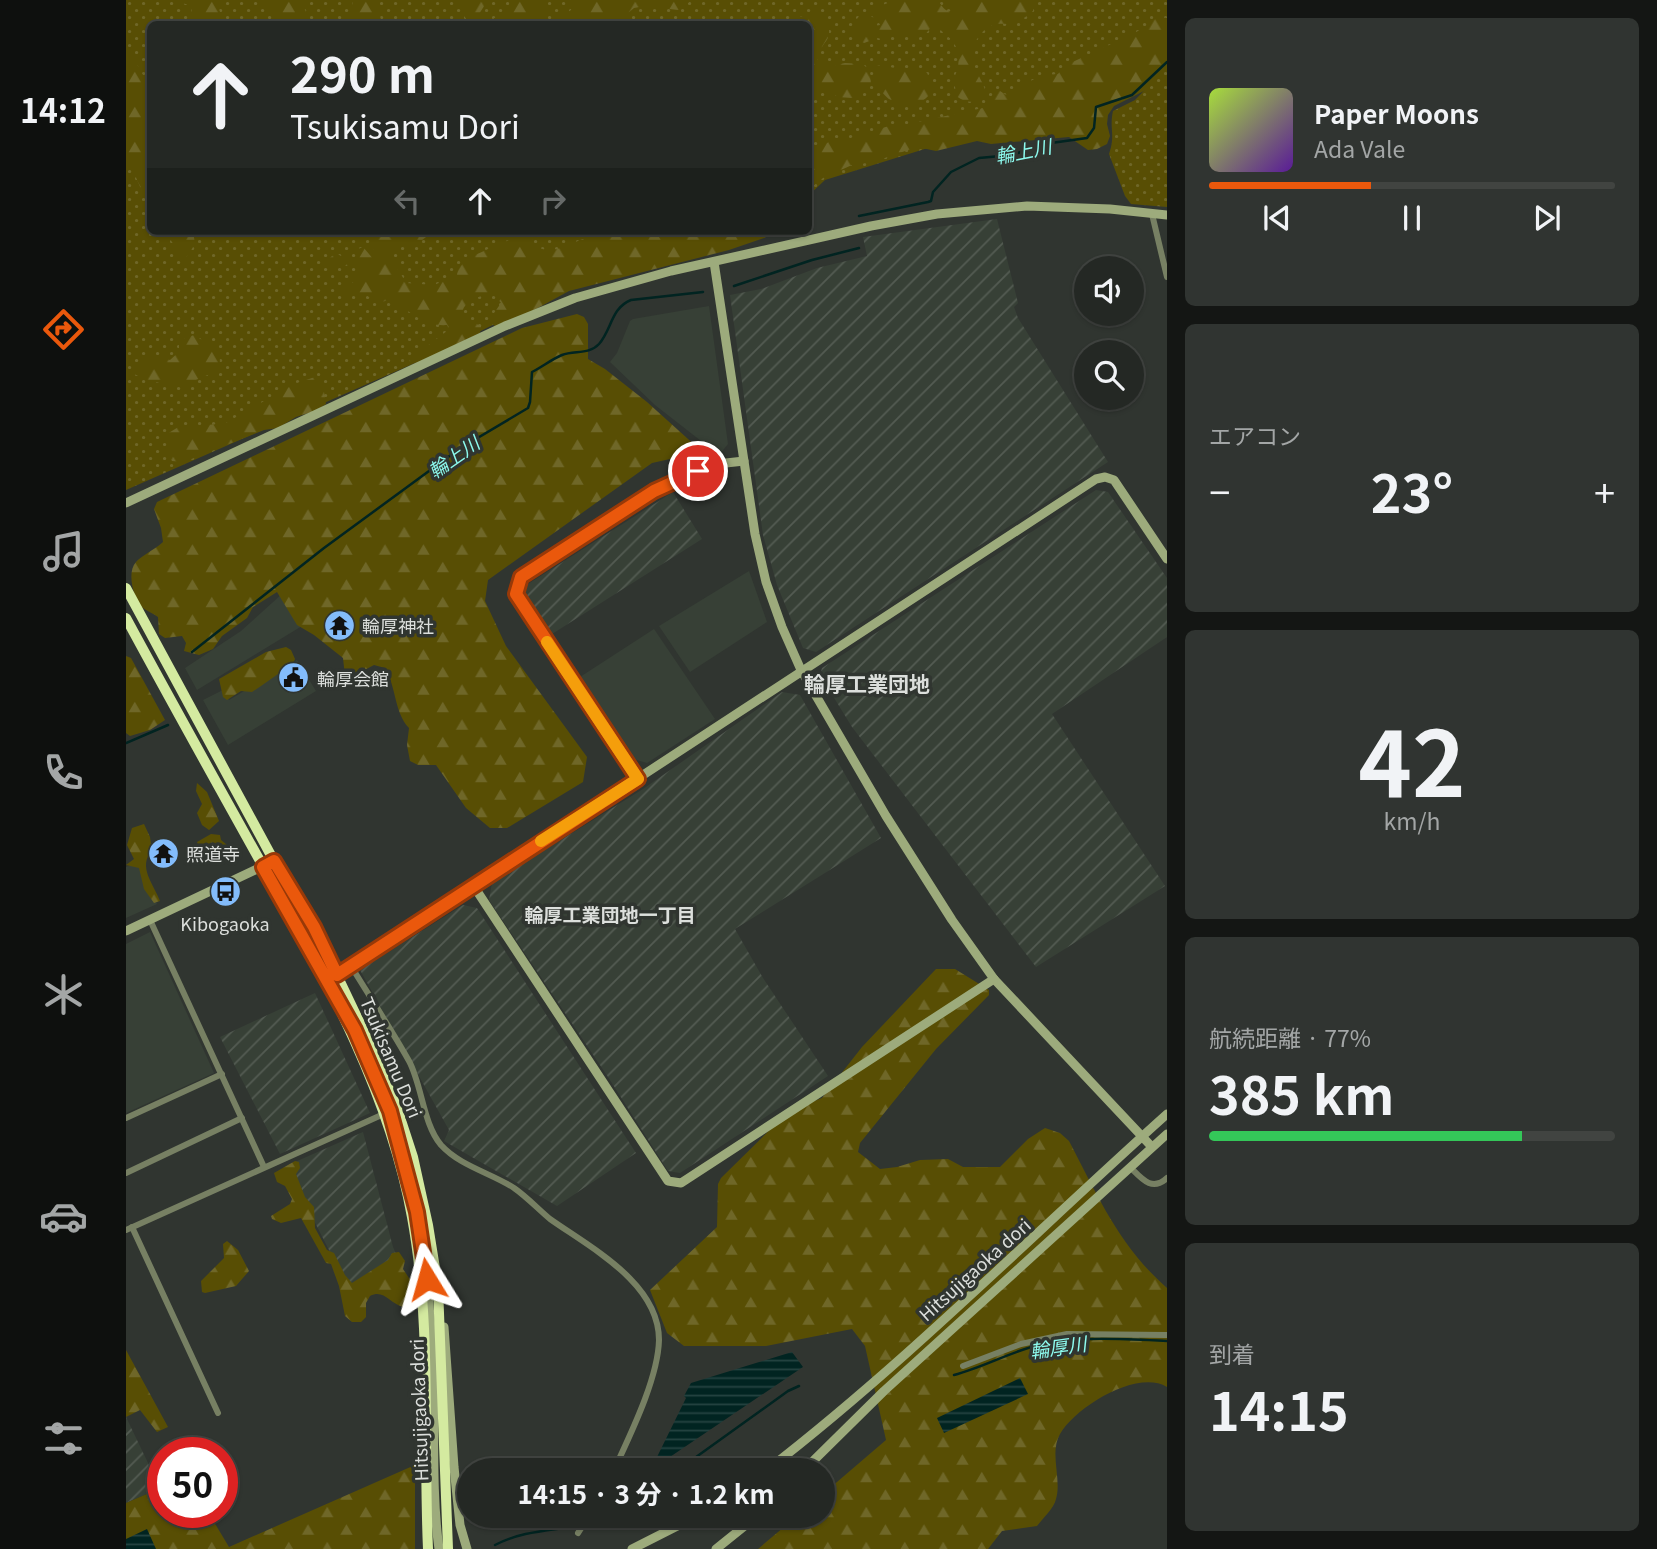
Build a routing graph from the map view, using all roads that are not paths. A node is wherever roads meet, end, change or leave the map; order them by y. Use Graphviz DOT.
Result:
graph roads {
  1 [pos="1152,214"];
  2 [pos="1167,215"];
  3 [pos="714,262"];
  4 [pos="1167,276"];
  5 [pos="744,461"];
  6 [pos="126,503"];
  7 [pos="1167,559"];
  8 [pos="126,588"];
  9 [pos="126,618"];
  10 [pos="801,670"];
  11 [pos="638,779"];
  12 [pos="269,864"];
  13 [pos="473,885"];
  14 [pos="150,920"];
  15 [pos="126,931"];
  16 [pos="351,966"];
  17 [pos="337,975"];
  18 [pos="994,979"];
  19 [pos="222,1074"];
  20 [pos="390,1111"];
  21 [pos="1167,1114"];
  22 [pos="126,1118"];
  23 [pos="242,1118"];
  24 [pos="1167,1134"];
  25 [pos="1142,1136"];
  26 [pos="1152,1147"];
  27 [pos="264,1167"];
  28 [pos="1130,1167"];
  29 [pos="126,1173"];
  30 [pos="1167,1178"];
  31 [pos="129,1228"];
  32 [pos="438,1291"];
  33 [pos="1167,1335"];
  34 [pos="963,1366"];
  35 [pos="218,1413"];
  36 [pos="619,1458"];
  37 [pos="783,1458"];
  38 [pos="816,1458"];
  39 [pos="581,1528"];
  40 [pos="673,1528"];
  41 [pos="743,1528"];
  42 [pos="578,1533"];
  43 [pos="428,1549"];
  44 [pos="439,1549"];
  45 [pos="449,1549"];
  46 [pos="467,1549"];
  47 [pos="632,1549"];
  48 [pos="716,1549"];
  1 -- 2 [label="street"];
  1 -- 3 [label="street"];
  1 -- 4 [label="street"];
  3 -- 5 [label="street"];
  3 -- 6 [label="street"];
  5 -- 10 [label="street"];
  5 -- 11 [label="street"];
  7 -- 10 [label="street"];
  8 -- 12 [label="highway, Tsukisamu Dori"];
  9 -- 12 [label="highway, Tsukisamu Dori"];
  10 -- 11 [label="street"];
  10 -- 18 [label="street"];
  11 -- 13 [label="street"];
  12 -- 14 [label="street"];
  12 -- 17 [label="highway, Tsukisamu Dori"];
  12 -- 20 [label="highway, Tsukisamu Dori"];
  13 -- 16 [label="street"];
  13 -- 18 [label="street"];
  14 -- 15 [label="street"];
  14 -- 19 [label="street"];
  16 -- 17 [label="street"];
  16 -- 36 [label="street"];
  17 -- 20 [label="highway, Tsukisamu Dori"];
  18 -- 25 [label="street"];
  19 -- 22 [label="street"];
  19 -- 23 [label="street"];
  20 -- 27 [label="street"];
  20 -- 32 [label="highway, Tsukisamu Dori"];
  20 -- 43 [label="highway, Tsukisamu Dori"];
  20 -- 44 [label="street, Hitsujigaoka dori"];
  21 -- 25 [label="street, Hitsujigaoka dori"];
  23 -- 27 [label="street"];
  23 -- 29 [label="street"];
  24 -- 26 [label="street, Hitsujigaoka dori"];
  25 -- 26 [label="street"];
  25 -- 37 [label="street, Hitsujigaoka dori"];
  26 -- 28 [label="street, Hitsujigaoka dori"];
  27 -- 31 [label="street"];
  28 -- 30 [label="street"];
  28 -- 38 [label="street, Hitsujigaoka dori"];
  31 -- 35 [label="street"];
  32 -- 45 [label="highway, Tsukisamu Dori"];
  32 -- 46 [label="street, Hitsujigaoka dori"];
  33 -- 34 [label="street"];
  39 -- 42 [label="street"];
  40 -- 47 [label="street"];
  41 -- 48 [label="street"];
}
